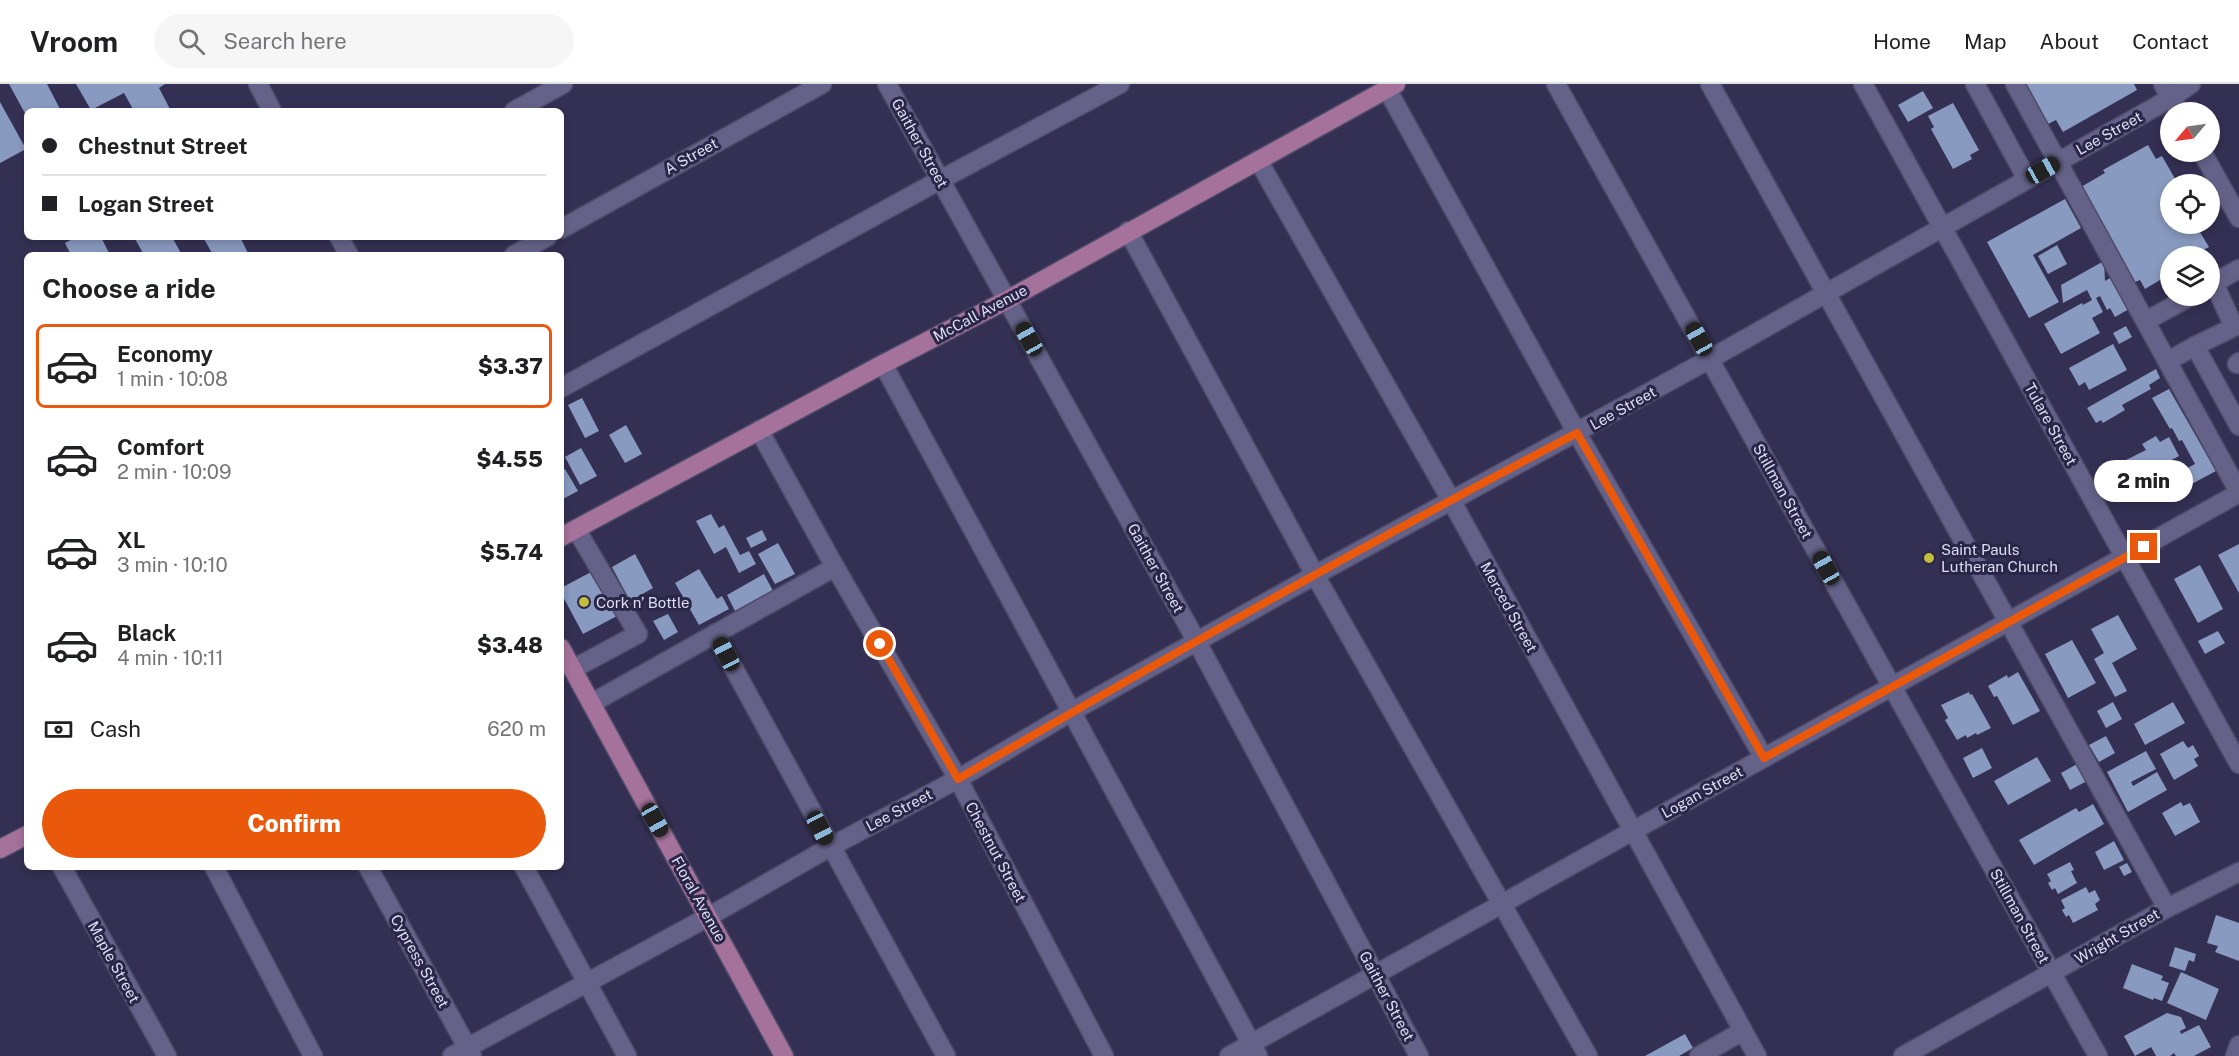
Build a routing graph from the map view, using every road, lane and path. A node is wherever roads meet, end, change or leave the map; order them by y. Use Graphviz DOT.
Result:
graph roads {
  1 [pos="563,84"];
  2 [pos="822,84"];
  3 [pos="887,84"];
  4 [pos="1120,84"];
  5 [pos="1556,84"];
  6 [pos="1710,84"];
  7 [pos="1863,84"];
  8 [pos="1975,84"];
  9 [pos="2015,84"];
  10 [pos="2191,84"];
  11 [pos="264,86"];
  12 [pos="1391,87"];
  13 [pos="2171,98"];
  14 [pos="271,108"];
  15 [pos="519,108"];
  16 [pos="1258,160"];
  17 [pos="2058,162"];
  18 [pos="2208,162"];
  19 [pos="2027,179"];
  20 [pos="940,180"];
  21 [pos="2239,218"];
  22 [pos="1943,226"];
  23 [pos="564,227"];
  24 [pos="1128,231"];
  25 [pos="541,240"];
  26 [pos="519,252"];
  27 [pos="2239,269"];
  28 [pos="2220,280"];
  29 [pos="1825,292"];
  30 [pos="1007,300"];
  31 [pos="2220,300"];
  32 [pos="2173,306"];
  33 [pos="2146,321"];
  34 [pos="2195,346"];
  35 [pos="1710,359"];
  36 [pos="2168,361"];
  37 [pos="884,364"];
  38 [pos="564,386"];
  39 [pos="2239,426"];
  40 [pos="759,430"];
  41 [pos="1577,433"];
  42 [pos="2239,492"];
  43 [pos="1451,500"];
  44 [pos="569,533"];
  45 [pos="2125,558"];
  46 [pos="835,567"];
  47 [pos="1315,575"];
  48 [pos="2009,623"];
  49 [pos="715,634"];
  50 [pos="1197,642"];
  51 [pos="564,653"];
  52 [pos="573,669"];
  53 [pos="1892,687"];
  54 [pos="592,703"];
  55 [pos="1071,712"];
  56 [pos="1764,758"];
  57 [pos="2239,764"];
  58 [pos="958,779"];
  59 [pos="1632,831"];
  60 [pos="24,837"];
  61 [pos="830,847"];
  62 [pos="0,849"];
  63 [pos="64,870"];
  64 [pos="216,870"];
  65 [pos="370,870"];
  66 [pos="526,870"];
  67 [pos="2239,872"];
  68 [pos="1502,904"];
  69 [pos="2167,908"];
  70 [pos="708,917"];
  71 [pos="2052,973"];
  72 [pos="1374,974"];
  73 [pos="586,982"];
  74 [pos="1743,1031"];
  75 [pos="2239,1045"];
  76 [pos="1255,1050"];
  77 [pos="464,1053"];
  78 [pos="167,1056"];
  79 [pos="313,1056"];
  80 [pos="627,1056"];
  81 [pos="784,1056"];
  82 [pos="946,1056"];
  83 [pos="1104,1056"];
  84 [pos="1229,1056"];
  85 [pos="1419,1056"];
  86 [pos="1588,1056"];
  87 [pos="1699,1056"];
  88 [pos="1757,1056"];
  89 [pos="1903,1056"];
  90 [pos="2098,1056"];
  91 [pos="2235,1056"];
  1 -- 15 [label="street"];
  2 -- 23 [label="street, A Street"];
  3 -- 20 [label="street, Gaither Street"];
  4 -- 20 [label="street"];
  5 -- 35 [label="street, Stillman Street"];
  6 -- 29 [label="street"];
  7 -- 22 [label="street, Tulare Street"];
  8 -- 19 [label="street"];
  9 -- 17 [label="street"];
  10 -- 13 [label="street, Lee Street"];
  11 -- 14 [label="street"];
  12 -- 16 [label="main road, McCall Avenue"];
  12 -- 41 [label="street"];
  13 -- 17 [label="street, Lee Street"];
  16 -- 24 [label="main road, McCall Avenue"];
  16 -- 43 [label="street, Merced Street"];
  17 -- 19 [label="street, Lee Street"];
  17 -- 33 [label="street"];
  18 -- 21 [label="street"];
  19 -- 22 [label="street, Lee Street"];
  20 -- 30 [label="street, Gaither Street"];
  20 -- 38 [label="street"];
  22 -- 29 [label="street, Lee Street"];
  22 -- 45 [label="street, Tulare Street"];
  24 -- 30 [label="main road, McCall Avenue"];
  24 -- 47 [label="street"];
  25 -- 26 [label="street"];
  27 -- 28 [label="street"];
  29 -- 35 [label="street, Lee Street"];
  29 -- 48 [label="street"];
  30 -- 37 [label="main road, McCall Avenue"];
  30 -- 50 [label="street, Gaither Street"];
  31 -- 34 [label="street"];
  32 -- 33 [label="street"];
  33 -- 36 [label="street"];
  34 -- 36 [label="street"];
  34 -- 39 [label="street"];
  35 -- 41 [label="street, Lee Street"];
  35 -- 53 [label="street, Stillman Street"];
  36 -- 42 [label="street"];
  37 -- 40 [label="main road, McCall Avenue"];
  37 -- 55 [label="street"];
  40 -- 44 [label="main road, McCall Avenue"];
  40 -- 46 [label="street, Chestnut Street"];
  41 -- 43 [label="street, Lee Street"];
  41 -- 56 [label="street"];
  42 -- 45 [label="street, Logan Street"];
  43 -- 47 [label="street, Lee Street"];
  43 -- 59 [label="street, Merced Street"];
  44 -- 52 [label="street"];
  45 -- 48 [label="street, Logan Street"];
  45 -- 57 [label="street, Tulare Street"];
  46 -- 49 [label="street"];
  46 -- 58 [label="street, Chestnut Street"];
  47 -- 50 [label="street, Lee Street"];
  47 -- 68 [label="street"];
  48 -- 53 [label="street, Logan Street"];
  48 -- 69 [label="street"];
  49 -- 54 [label="street"];
  49 -- 61 [label="street"];
  50 -- 55 [label="street, Lee Street"];
  50 -- 72 [label="street, Gaither Street"];
  51 -- 52 [label="main road, Floral Avenue"];
  52 -- 54 [label="main road, Floral Avenue"];
  53 -- 56 [label="street, Logan Street"];
  53 -- 71 [label="street, Stillman Street"];
  54 -- 70 [label="main road, Floral Avenue"];
  55 -- 58 [label="street, Lee Street"];
  55 -- 76 [label="street"];
  56 -- 59 [label="street, Logan Street"];
  58 -- 61 [label="street, Lee Street"];
  58 -- 83 [label="street, Chestnut Street"];
  59 -- 68 [label="street, Logan Street"];
  59 -- 74 [label="street, Merced Street"];
  60 -- 62 [label="main road"];
  61 -- 70 [label="street, Lee Street"];
  61 -- 82 [label="street"];
  63 -- 78 [label="street, Maple Street"];
  64 -- 79 [label="street"];
  65 -- 77 [label="street, Cypress Street"];
  66 -- 73 [label="street"];
  67 -- 69 [label="street, Wright Street"];
  68 -- 72 [label="street, Logan Street"];
  68 -- 86 [label="street"];
  69 -- 71 [label="street, Wright Street"];
  70 -- 73 [label="street, Lee Street"];
  70 -- 81 [label="main road, Floral Avenue"];
  71 -- 89 [label="street, Wright Street"];
  71 -- 90 [label="street, Stillman Street"];
  72 -- 76 [label="street, Logan Street"];
  72 -- 85 [label="street, Gaither Street"];
  73 -- 77 [label="street, Lee Street"];
  73 -- 80 [label="street"];
  74 -- 87 [label="street"];
  74 -- 88 [label="street, Merced Street"];
  75 -- 91 [label="street"];
  76 -- 84 [label="street, Logan Street"];
}
